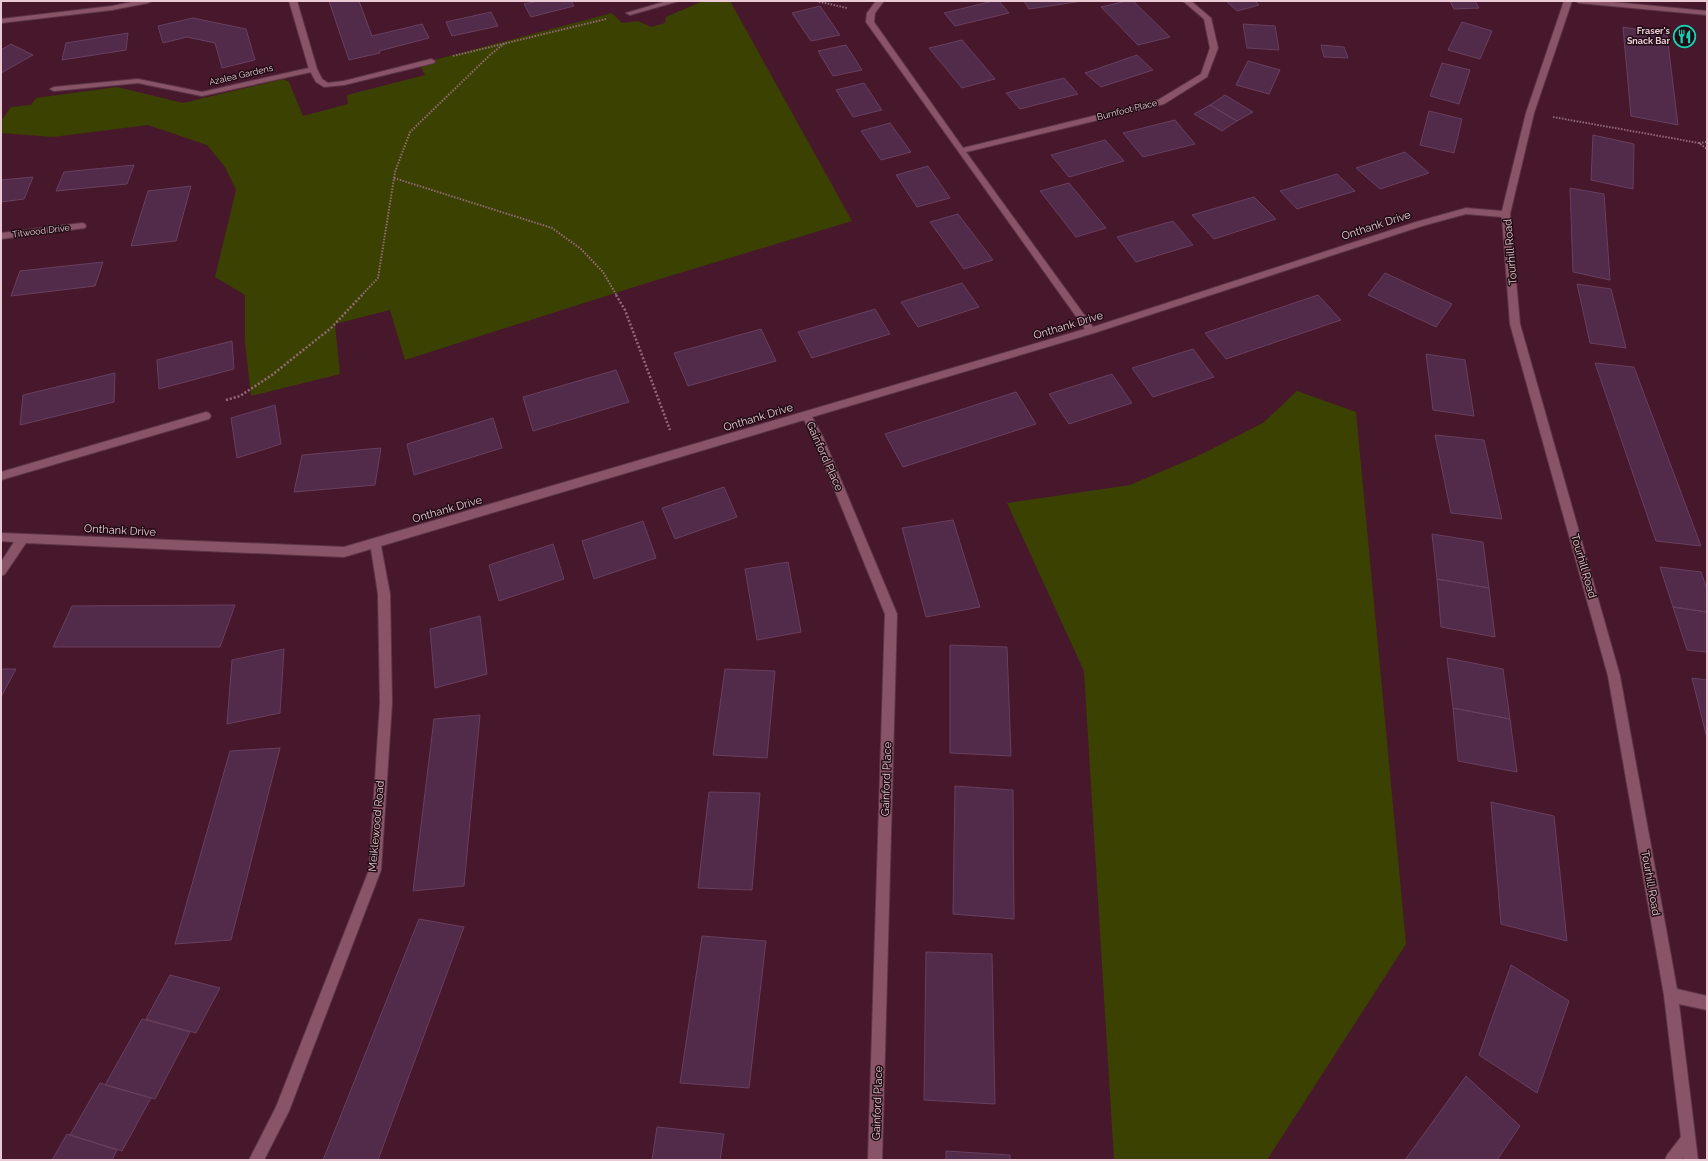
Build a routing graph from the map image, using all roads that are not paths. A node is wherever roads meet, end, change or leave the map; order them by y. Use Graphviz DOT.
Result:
graph roads {
  1 [pos="148,1"];
  2 [pos="293,1"];
  3 [pos="675,1"];
  4 [pos="880,1"];
  5 [pos="1187,1"];
  6 [pos="1568,1"];
  7 [pos="1579,1"];
  8 [pos="630,13"];
  9 [pos="1707,13"];
  10 [pos="1,21"];
  11 [pos="431,62"];
  12 [pos="313,69"];
  13 [pos="54,89"];
  14 [pos="961,152"];
  15 [pos="1506,214"];
  16 [pos="82,226"];
  17 [pos="1,236"];
  18 [pos="1091,331"];
  19 [pos="806,415"];
  20 [pos="206,416"];
  21 [pos="1,476"];
  22 [pos="1,537"];
  23 [pos="23,538"];
  24 [pos="374,543"];
  25 [pos="1,571"];
  26 [pos="1671,995"];
  27 [pos="1707,1003"];
  28 [pos="1688,1140"];
  29 [pos="256,1160"];
  30 [pos="875,1160"];
  31 [pos="1672,1160"];
  32 [pos="1691,1160"];
  1 -- 10 [label="street"];
  2 -- 12 [label="street"];
  3 -- 8 [label="street"];
  4 -- 14 [label="street"];
  5 -- 14 [label="street, Burnfoot Place"];
  6 -- 15 [label="street, Tourhill Road"];
  7 -- 9 [label="street"];
  11 -- 12 [label="street"];
  12 -- 13 [label="street, Azalea Gardens"];
  14 -- 18 [label="street"];
  15 -- 18 [label="street, Onthank Drive"];
  15 -- 26 [label="street, Tourhill Road"];
  16 -- 17 [label="street, Titwood Drive"];
  18 -- 19 [label="street, Onthank Drive"];
  19 -- 24 [label="street, Onthank Drive"];
  19 -- 30 [label="street, Gainford Place"];
  20 -- 21 [label="street"];
  22 -- 23 [label="street, Onthank Drive"];
  23 -- 24 [label="street, Onthank Drive"];
  23 -- 25 [label="street"];
  24 -- 29 [label="street, Meiklewood Road"];
  26 -- 27 [label="street"];
  26 -- 28 [label="street, Tourhill Road"];
  28 -- 31 [label="street"];
  28 -- 32 [label="street, Tourhill Road"];
}
